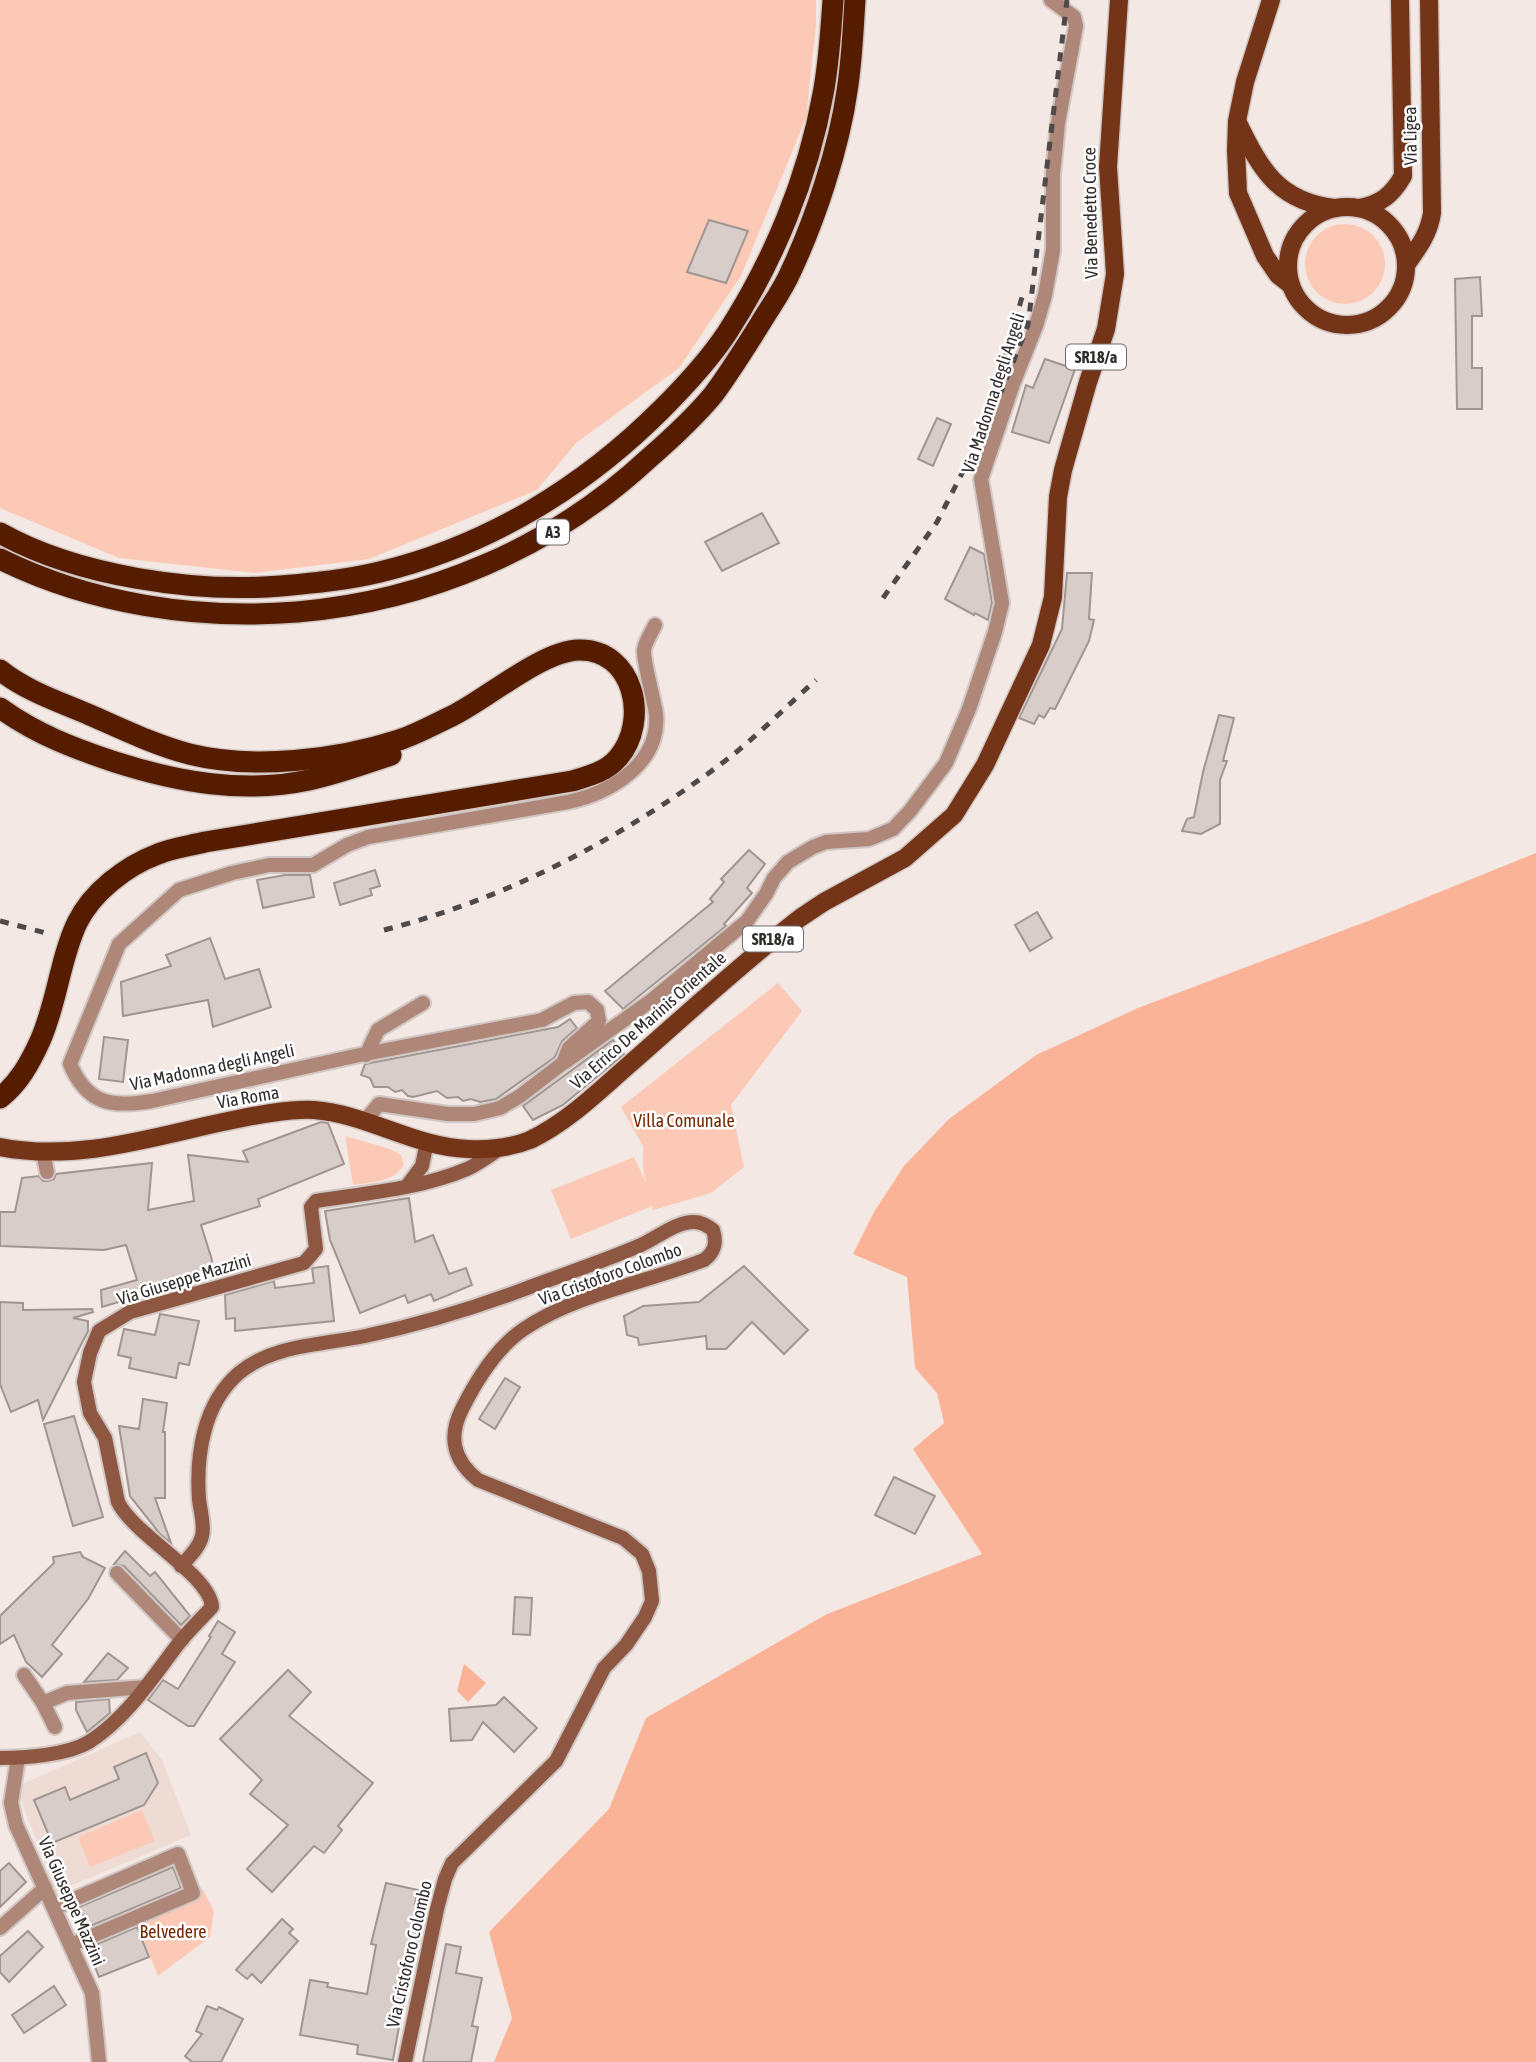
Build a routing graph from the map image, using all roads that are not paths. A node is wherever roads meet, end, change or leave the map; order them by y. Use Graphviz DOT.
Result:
graph roads {
  1 [pos="834,0"];
  2 [pos="855,0"];
  3 [pos="1051,0"];
  4 [pos="1119,0"];
  5 [pos="1271,0"];
  6 [pos="1400,0"];
  7 [pos="1429,0"];
  8 [pos="1237,121"];
  9 [pos="1334,208"];
  10 [pos="1359,208"];
  11 [pos="1406,265"];
  12 [pos="1291,285"];
  13 [pos="0,533"];
  14 [pos="0,559"];
  15 [pos="655,625"];
  16 [pos="0,670"];
  17 [pos="1013,704"];
  18 [pos="0,708"];
  19 [pos="456,714"];
  20 [pos="423,1003"];
  21 [pos="366,1055"];
  22 [pos="563,1063"];
  23 [pos="0,1098"];
  24 [pos="365,1121"];
  25 [pos="428,1142"];
  26 [pos="0,1146"];
  27 [pos="500,1148"];
  28 [pos="43,1152"];
  29 [pos="47,1172"];
  30 [pos="407,1186"];
  31 [pos="181,1566"];
  32 [pos="117,1573"];
  33 [pos="182,1640"];
  34 [pos="24,1675"];
  35 [pos="146,1687"];
  36 [pos="43,1703"];
  37 [pos="55,1727"];
  38 [pos="0,1758"];
  39 [pos="18,1758"];
  40 [pos="45,1888"];
  41 [pos="54,1908"];
  42 [pos="0,1928"];
  43 [pos="71,1945"];
  44 [pos="99,2062"];
  45 [pos="405,2062"];
  1 -- 13 [label="highway, A3"];
  2 -- 14 [label="highway, A3"];
  3 -- 22 [label="street, Via Madonna degli Angeli"];
  4 -- 17 [label="main road, Via Benedetto Croce / SR18/a"];
  5 -- 8 [label="main road"];
  6 -- 10 [label="main road, Via Ligea"];
  7 -- 11 [label="main road, Via Ligea"];
  8 -- 9 [label="main road"];
  8 -- 12 [label="main road"];
  9 -- 10 [label="main road"];
  9 -- 12 [label="main road"];
  10 -- 11 [label="main road"];
  11 -- 12 [label="main road"];
  15 -- 21 [label="street, Via Madonna degli Angeli"];
  16 -- 19 [label="highway"];
  17 -- 27 [label="main road, Via Errico De Marinis Orientale / SR18/a"];
  18 -- 19 [label="highway"];
  19 -- 23 [label="highway"];
  20 -- 21 [label="street"];
  21 -- 22 [label="street, Via Madonna degli Angeli"];
  22 -- 24 [label="street, Via Madonna degli Angeli"];
  24 -- 25 [label="main road, Via Roma / SR18/a"];
  24 -- 28 [label="main road, Via Roma / SR18/a"];
  25 -- 27 [label="main road, Via Roma / SR18/a"];
  25 -- 30 [label="street"];
  26 -- 28 [label="main road, Via Roma / SR18/a"];
  27 -- 30 [label="street, Via Giuseppe Mazzini"];
  28 -- 29 [label="street"];
  30 -- 31 [label="street, Via Giuseppe Mazzini"];
  31 -- 33 [label="street, Via Giuseppe Mazzini"];
  31 -- 45 [label="street, Via Cristoforo Colombo"];
  32 -- 33 [label="street"];
  33 -- 35 [label="street, Via Giuseppe Mazzini"];
  34 -- 36 [label="street"];
  35 -- 36 [label="street"];
  35 -- 39 [label="street, Via Giuseppe Mazzini"];
  36 -- 37 [label="street"];
  38 -- 39 [label="street, Via Giuseppe Mazzini"];
  39 -- 40 [label="street, Via Giuseppe Mazzini"];
  40 -- 41 [label="street, Via Giuseppe Mazzini"];
  40 -- 42 [label="street"];
  41 -- 43 [label="street, Via Giuseppe Mazzini"];
  41 -- 43 [label="street"];
  43 -- 44 [label="street, Via Giuseppe Mazzini"];
}
